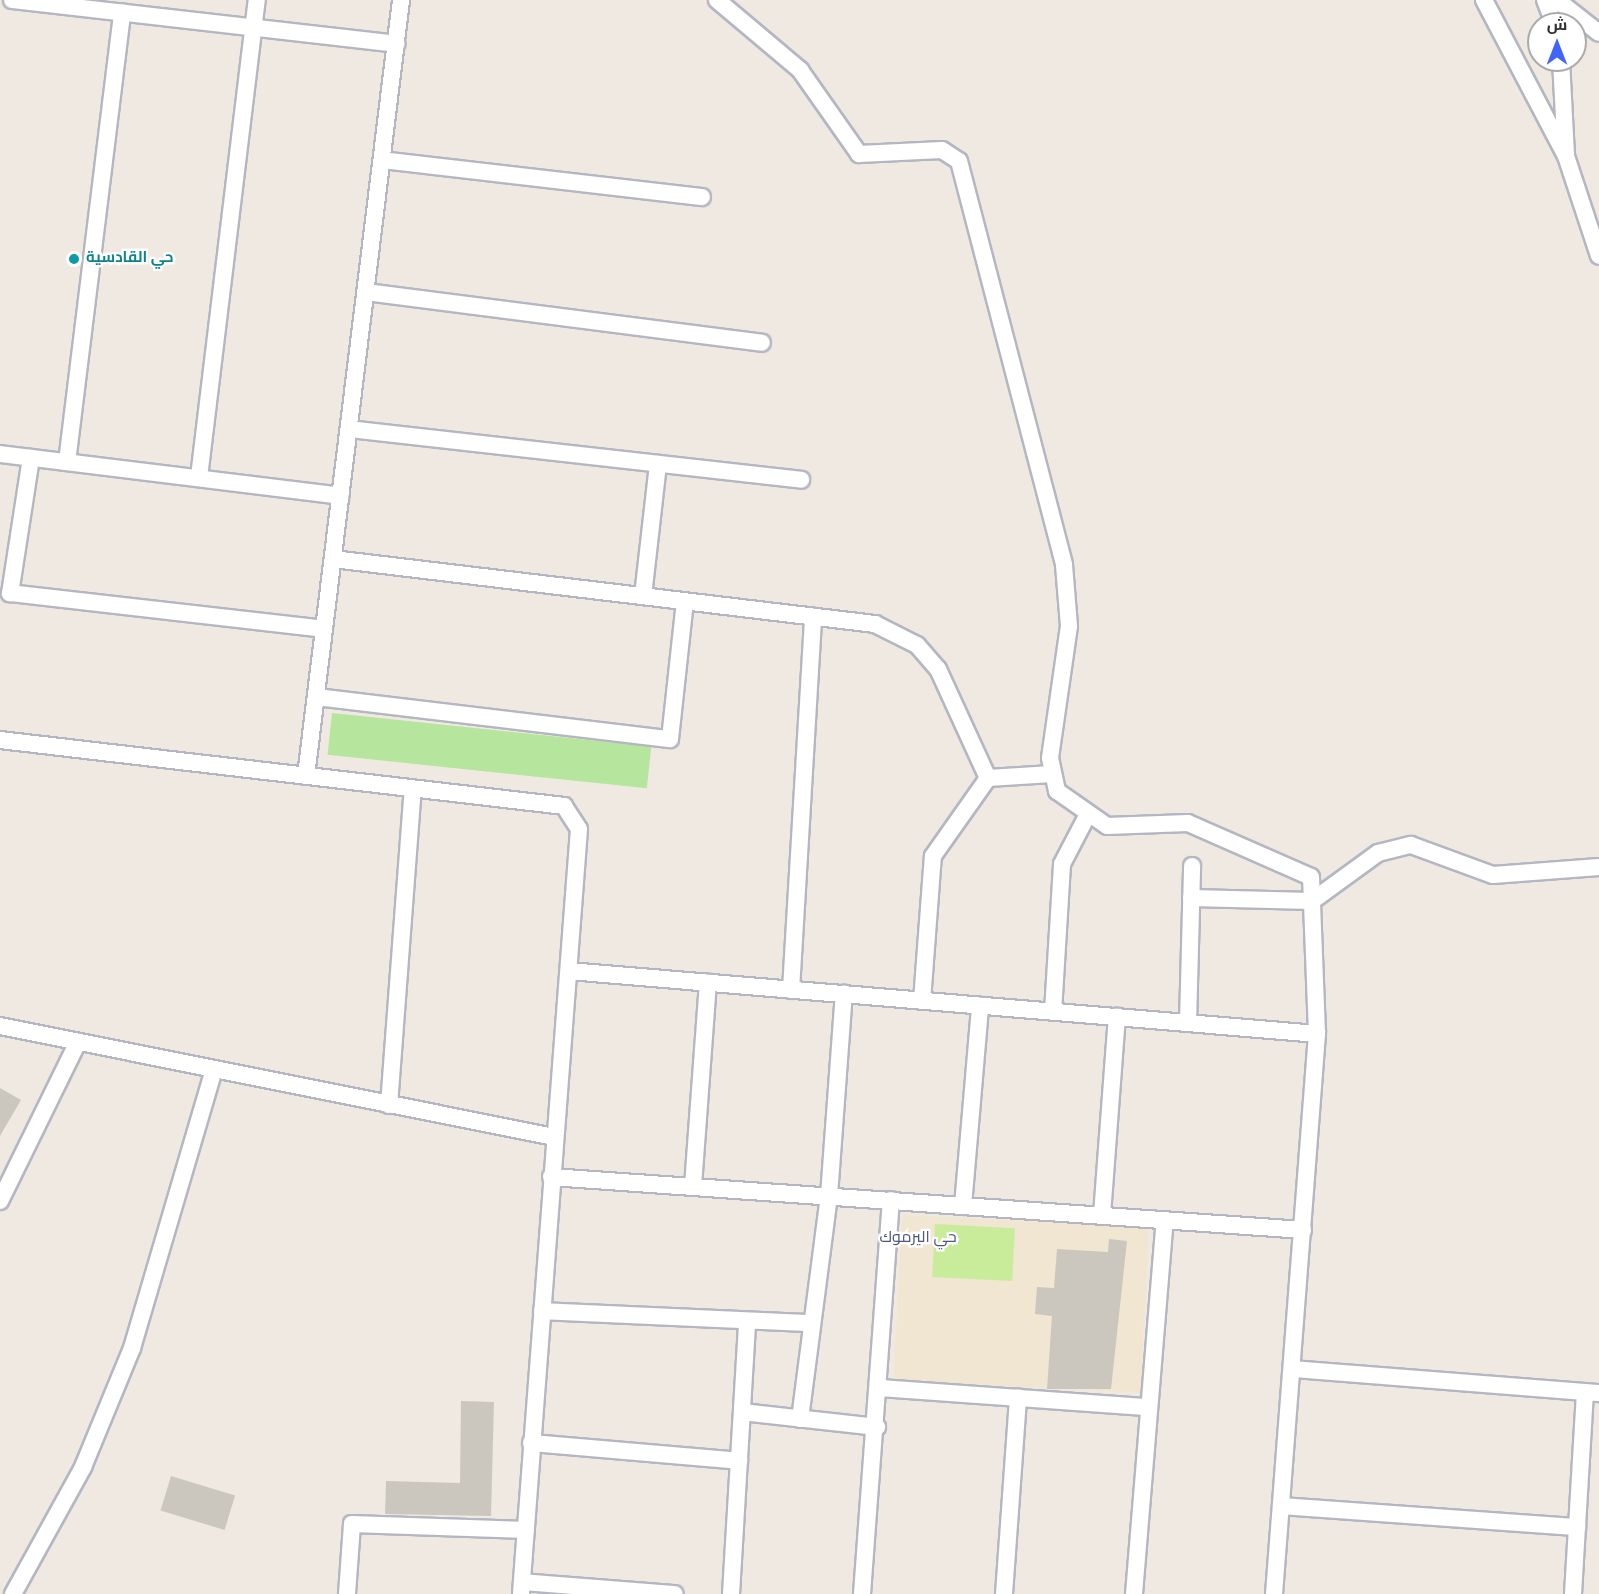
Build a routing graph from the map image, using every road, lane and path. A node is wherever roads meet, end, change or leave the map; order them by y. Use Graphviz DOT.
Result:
graph roads {
  1 [pos="12,0"];
  2 [pos="256,0"];
  3 [pos="401,0"];
  4 [pos="717,0"];
  5 [pos="1484,0"];
  6 [pos="1557,0"];
  7 [pos="122,12"];
  8 [pos="255,27"];
  9 [pos="1599,33"];
  10 [pos="396,44"];
  11 [pos="1562,72"];
  12 [pos="1566,156"];
  13 [pos="382,160"];
  14 [pos="702,197"];
  15 [pos="1599,256"];
  16 [pos="366,292"];
  17 [pos="762,343"];
  18 [pos="349,429"];
  19 [pos="0,454"];
  20 [pos="31,458"];
  21 [pos="67,462"];
  22 [pos="658,464"];
  23 [pos="199,477"];
  24 [pos="801,480"];
  25 [pos="340,496"];
  26 [pos="333,559"];
  27 [pos="643,596"];
  28 [pos="685,602"];
  29 [pos="813,617"];
  30 [pos="324,629"];
  31 [pos="316,698"];
  32 [pos="0,740"];
  33 [pos="1052,774"];
  34 [pos="306,776"];
  35 [pos="988,777"];
  36 [pos="413,789"];
  37 [pos="1088,814"];
  38 [pos="1192,866"];
  39 [pos="1599,867"];
  40 [pos="1191,898"];
  41 [pos="1312,901"];
  42 [pos="569,971"];
  43 [pos="708,983"];
  44 [pos="790,990"];
  45 [pos="844,994"];
  46 [pos="922,1000"];
  47 [pos="980,1006"];
  48 [pos="1053,1012"];
  49 [pos="1117,1017"];
  50 [pos="1188,1023"];
  51 [pos="0,1026"];
  52 [pos="1317,1034"];
  53 [pos="78,1042"];
  54 [pos="213,1070"];
  55 [pos="389,1105"];
  56 [pos="554,1137"];
  57 [pos="551,1177"];
  58 [pos="693,1186"];
  59 [pos="829,1196"];
  60 [pos="891,1200"];
  61 [pos="0,1201"];
  62 [pos="963,1206"];
  63 [pos="1102,1215"];
  64 [pos="1165,1220"];
  65 [pos="1303,1230"];
  66 [pos="542,1311"];
  67 [pos="747,1321"];
  68 [pos="810,1323"];
  69 [pos="1293,1370"];
  70 [pos="880,1388"];
  71 [pos="1592,1393"];
  72 [pos="1018,1397"];
  73 [pos="1148,1407"];
  74 [pos="742,1412"];
  75 [pos="800,1419"];
  76 [pos="877,1427"];
  77 [pos="531,1443"];
  78 [pos="739,1461"];
  79 [pos="1282,1506"];
  80 [pos="1577,1527"];
  81 [pos="526,1530"];
  82 [pos="521,1588"];
  83 [pos="643,1593"];
  84 [pos="12,1594"];
  85 [pos="347,1594"];
  86 [pos="675,1594"];
  87 [pos="731,1594"];
  88 [pos="862,1594"];
  89 [pos="1004,1594"];
  90 [pos="1134,1594"];
  91 [pos="1274,1594"];
  92 [pos="1574,1594"];
  1 -- 7 [label="street"];
  2 -- 8 [label="street"];
  3 -- 10 [label="street"];
  4 -- 33 [label="street"];
  5 -- 12 [label="street"];
  6 -- 9 [label="street"];
  7 -- 8 [label="street"];
  7 -- 21 [label="street"];
  8 -- 10 [label="street"];
  8 -- 23 [label="street"];
  10 -- 13 [label="street"];
  11 -- 12 [label="street"];
  12 -- 15 [label="street"];
  13 -- 14 [label="street"];
  13 -- 16 [label="street"];
  16 -- 17 [label="street"];
  16 -- 18 [label="street"];
  18 -- 22 [label="street"];
  18 -- 25 [label="street"];
  19 -- 20 [label="street"];
  20 -- 21 [label="street"];
  20 -- 30 [label="street"];
  21 -- 23 [label="street"];
  22 -- 24 [label="street"];
  22 -- 27 [label="street"];
  23 -- 25 [label="street"];
  25 -- 26 [label="street"];
  26 -- 27 [label="street"];
  26 -- 30 [label="street"];
  27 -- 28 [label="street"];
  28 -- 29 [label="street"];
  28 -- 31 [label="street"];
  29 -- 35 [label="street"];
  29 -- 44 [label="street"];
  30 -- 31 [label="street"];
  31 -- 34 [label="street"];
  32 -- 34 [label="street"];
  33 -- 35 [label="street"];
  33 -- 37 [label="street"];
  34 -- 36 [label="street"];
  35 -- 46 [label="street"];
  36 -- 42 [label="street"];
  36 -- 55 [label="street"];
  37 -- 41 [label="street"];
  37 -- 48 [label="street"];
  38 -- 40 [label="street"];
  39 -- 41 [label="street"];
  40 -- 41 [label="street"];
  40 -- 50 [label="street"];
  41 -- 52 [label="street"];
  42 -- 43 [label="street"];
  42 -- 56 [label="street"];
  43 -- 44 [label="street"];
  43 -- 58 [label="street"];
  44 -- 45 [label="street"];
  45 -- 46 [label="street"];
  45 -- 59 [label="street"];
  46 -- 47 [label="street"];
  47 -- 48 [label="street"];
  47 -- 62 [label="street"];
  48 -- 49 [label="street"];
  49 -- 50 [label="street"];
  49 -- 63 [label="street"];
  50 -- 52 [label="street"];
  51 -- 53 [label="street"];
  52 -- 65 [label="street"];
  53 -- 54 [label="street"];
  53 -- 61 [label="street"];
  54 -- 55 [label="street"];
  54 -- 84 [label="street"];
  55 -- 56 [label="street"];
  56 -- 57 [label="street"];
  57 -- 58 [label="street"];
  57 -- 66 [label="street"];
  58 -- 59 [label="street"];
  59 -- 60 [label="street"];
  59 -- 68 [label="street"];
  60 -- 62 [label="street"];
  60 -- 70 [label="street"];
  62 -- 63 [label="street"];
  63 -- 64 [label="street"];
  64 -- 65 [label="street"];
  64 -- 73 [label="street"];
  65 -- 69 [label="street"];
  66 -- 67 [label="street"];
  66 -- 77 [label="street"];
  67 -- 68 [label="street"];
  67 -- 74 [label="street"];
  68 -- 75 [label="street"];
  69 -- 71 [label="street"];
  69 -- 79 [label="street"];
  70 -- 72 [label="street"];
  70 -- 76 [label="street"];
  71 -- 80 [label="street"];
  72 -- 73 [label="street"];
  72 -- 89 [label="street"];
  73 -- 90 [label="street"];
  74 -- 75 [label="street"];
  74 -- 78 [label="street"];
  75 -- 76 [label="street"];
  76 -- 88 [label="street"];
  77 -- 78 [label="street"];
  77 -- 81 [label="street"];
  78 -- 87 [label="street"];
  79 -- 80 [label="street"];
  79 -- 91 [label="street"];
  80 -- 92 [label="street"];
  81 -- 82 [label="street"];
  81 -- 85 [label="street"];
  82 -- 83 [label="street"];
  83 -- 86 [label="street"];
}
